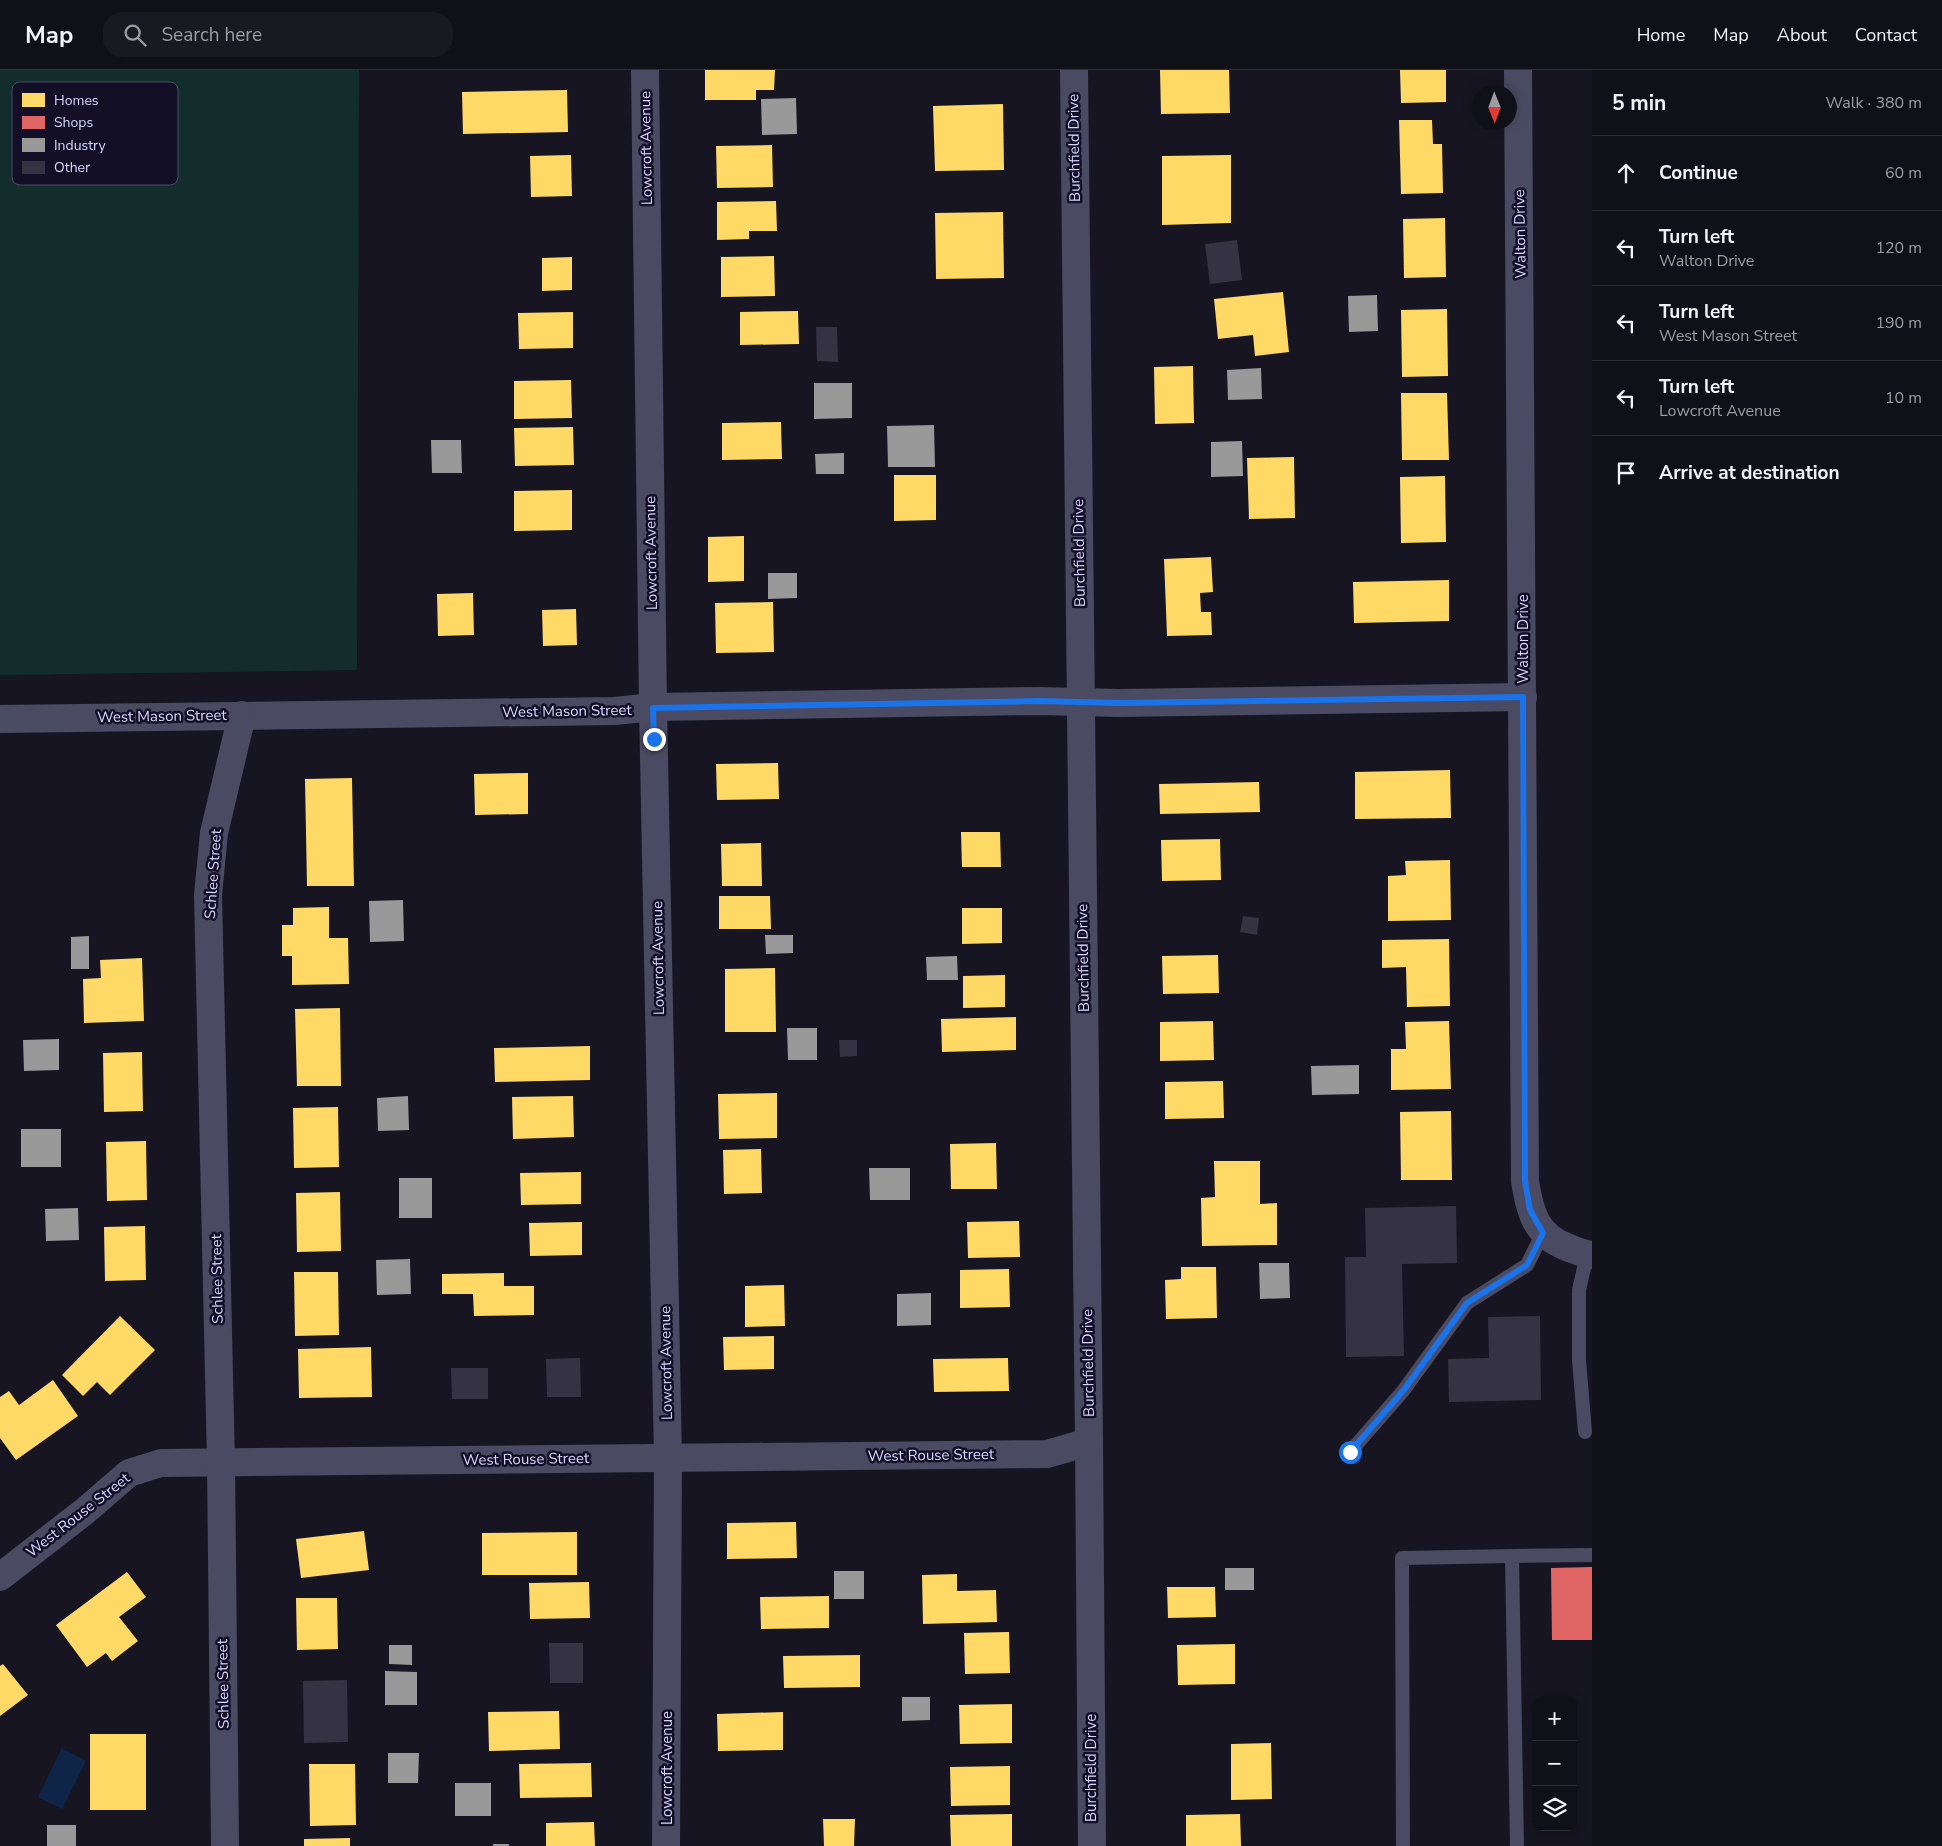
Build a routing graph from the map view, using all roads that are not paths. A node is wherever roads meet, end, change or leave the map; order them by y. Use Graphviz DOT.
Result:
graph roads {
  1 [pos="645,70"];
  2 [pos="1074,70"];
  3 [pos="1518,70"];
  4 [pos="1523,697"];
  5 [pos="1080,702"];
  6 [pos="653,708"];
  7 [pos="242,715"];
  8 [pos="0,719"];
  9 [pos="1543,1233"];
  10 [pos="1589,1255"];
  11 [pos="1585,1432"];
  12 [pos="1090,1442"];
  13 [pos="1350,1452"];
  14 [pos="668,1458"];
  15 [pos="221,1462"];
  16 [pos="1592,1555"];
  17 [pos="1512,1556"];
  18 [pos="0,1577"];
  19 [pos="225,1846"];
  20 [pos="666,1846"];
  21 [pos="1092,1846"];
  22 [pos="1403,1846"];
  23 [pos="1517,1846"];
  1 -- 6 [label="street, Lowcroft Avenue"];
  2 -- 5 [label="street, Burchfield Drive"];
  3 -- 4 [label="street, Walton Drive"];
  4 -- 5 [label="street, West Mason Street"];
  4 -- 9 [label="street, Walton Drive"];
  5 -- 6 [label="street, West Mason Street"];
  5 -- 12 [label="street, Burchfield Drive"];
  6 -- 7 [label="street, West Mason Street"];
  6 -- 14 [label="street, Lowcroft Avenue"];
  7 -- 8 [label="street, West Mason Street"];
  7 -- 15 [label="street, Schlee Street"];
  9 -- 10 [label="street"];
  9 -- 13 [label="lane"];
  10 -- 11 [label="lane"];
  12 -- 14 [label="street, West Rouse Street"];
  12 -- 21 [label="street, Burchfield Drive"];
  14 -- 15 [label="street, West Rouse Street"];
  14 -- 20 [label="street, Lowcroft Avenue"];
  15 -- 18 [label="street, West Rouse Street"];
  15 -- 19 [label="street, Schlee Street"];
  16 -- 17 [label="lane"];
  17 -- 22 [label="lane"];
  17 -- 23 [label="lane"];
}
